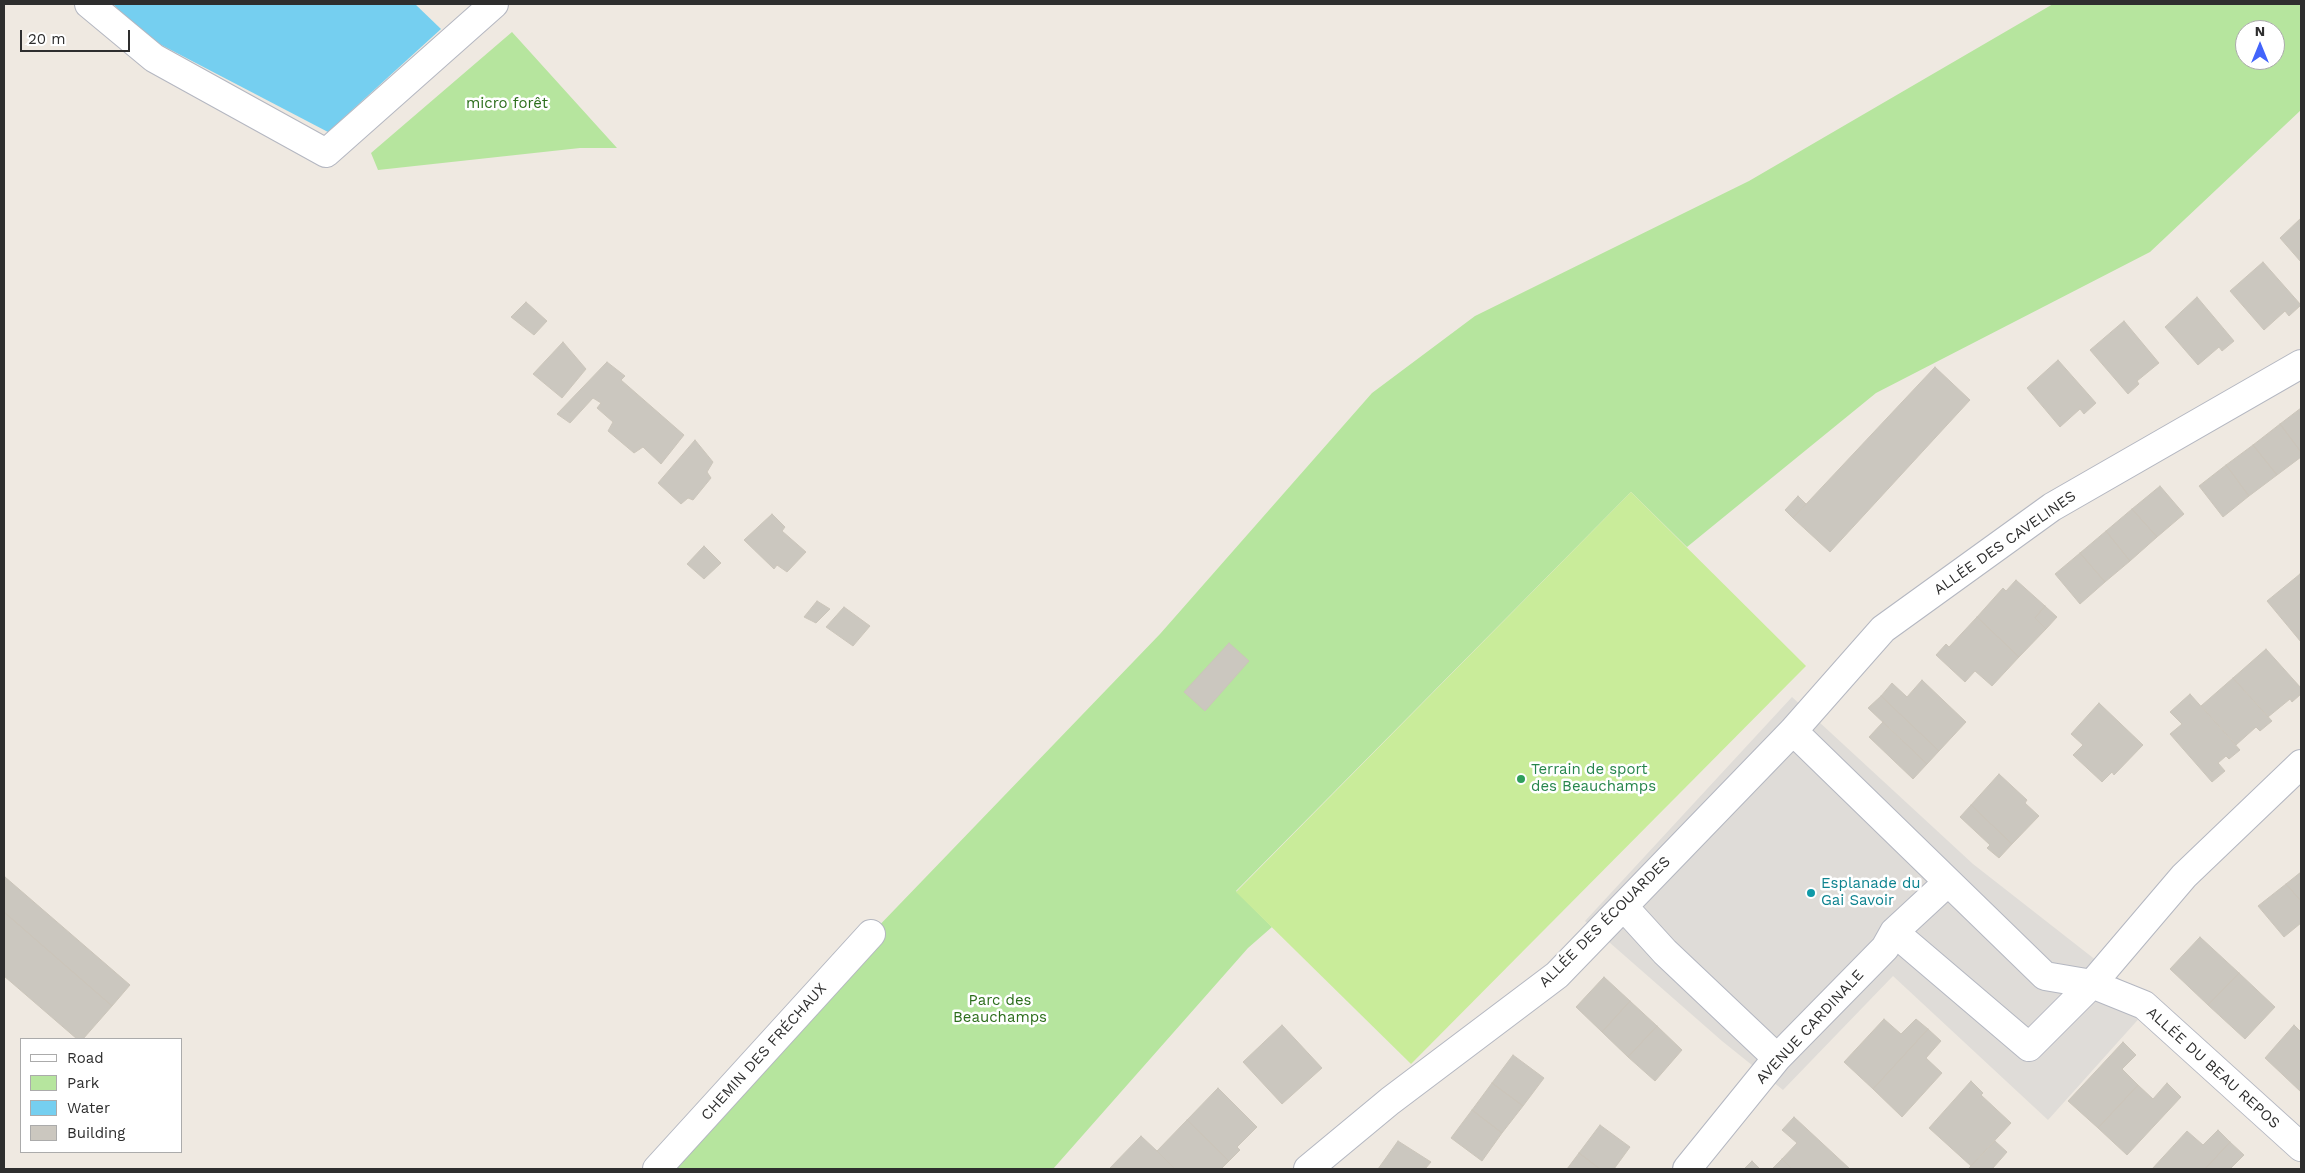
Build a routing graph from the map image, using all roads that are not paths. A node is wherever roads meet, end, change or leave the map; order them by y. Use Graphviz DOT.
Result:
graph roads {
  1 [pos="89,4"];
  2 [pos="479,8"];
  3 [pos="2301,364"];
  4 [pos="1793,732"];
  5 [pos="2301,764"];
  6 [pos="1948,882"];
  7 [pos="1624,907"];
  8 [pos="1894,932"];
  9 [pos="871,934"];
  10 [pos="2092,984"];
  11 [pos="1777,1058"];
  12 [pos="2301,1147"];
  13 [pos="657,1169"];
  14 [pos="1308,1169"];
  15 [pos="1687,1169"];
  1 -- 2 [label="street"];
  3 -- 4 [label="street, ALLÉE DES CAVELINES"];
  4 -- 6 [label="street"];
  4 -- 7 [label="street, ALLÉE DES ÉCOUARDES"];
  5 -- 10 [label="street"];
  6 -- 8 [label="street, AVENUE CARDINALE"];
  6 -- 10 [label="street, ALLÉE DU BEAU REPOS"];
  7 -- 11 [label="street"];
  7 -- 14 [label="street, ALLÉE DES ÉCOUARDES"];
  8 -- 10 [label="street"];
  8 -- 11 [label="street, AVENUE CARDINALE"];
  9 -- 13 [label="street, CHEMIN DES FRÉCHAUX"];
  10 -- 12 [label="street, ALLÉE DU BEAU REPOS"];
  11 -- 15 [label="street, AVENUE CARDINALE"];
}
